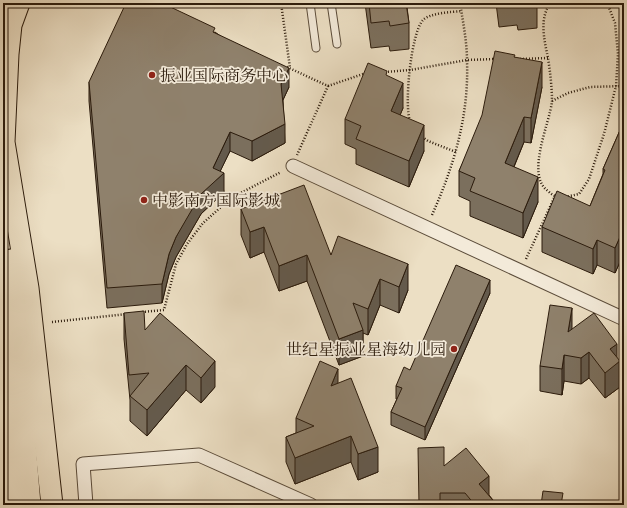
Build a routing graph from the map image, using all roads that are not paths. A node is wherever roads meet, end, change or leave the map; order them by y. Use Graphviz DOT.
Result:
graph roads {
  1 [pos="19,3"];
  2 [pos="310,3"];
  3 [pos="332,3"];
  4 [pos="337,44"];
  5 [pos="316,48"];
  6 [pos="3,137"];
  7 [pos="293,166"];
  8 [pos="624,318"];
  9 [pos="3,373"];
  10 [pos="15,505"];
  11 [pos="30,505"];
  12 [pos="52,505"];
  13 [pos="86,505"];
  14 [pos="311,505"];
  1 -- 6 [label="main road"];
  2 -- 5 [label="lane"];
  3 -- 4 [label="lane"];
  6 -- 11 [label="main road"];
  6 -- 12 [label="main road"];
  7 -- 8 [label="street"];
  9 -- 10 [label="main road"];
  13 -- 14 [label="street"];
}
